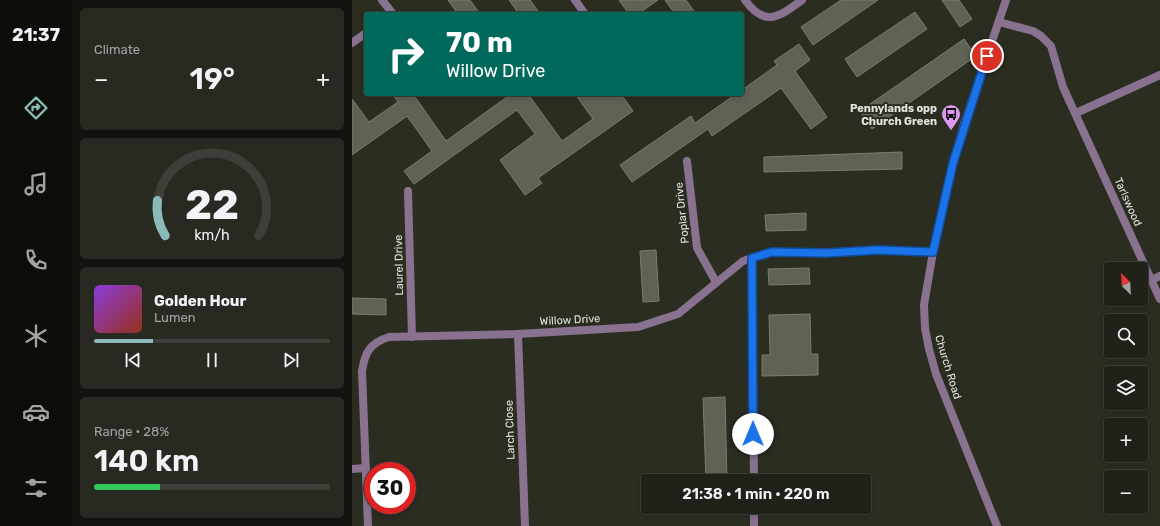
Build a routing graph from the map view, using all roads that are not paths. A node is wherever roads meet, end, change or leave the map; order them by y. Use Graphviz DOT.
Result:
graph roads {
  1 [pos="382,0"];
  2 [pos="575,0"];
  3 [pos="744,0"];
  4 [pos="802,0"];
  5 [pos="1006,0"];
  6 [pos="391,12"];
  7 [pos="584,12"];
  8 [pos="999,22"];
  9 [pos="364,34"];
  10 [pos="352,43"];
  11 [pos="1160,74"];
  12 [pos="1076,113"];
  13 [pos="687,161"];
  14 [pos="408,191"];
  15 [pos="933,252"];
  16 [pos="752,258"];
  17 [pos="1160,276"];
  18 [pos="1151,280"];
  19 [pos="716,282"];
  20 [pos="1160,299"];
  21 [pos="518,334"];
  22 [pos="412,337"];
  23 [pos="366,462"];
  24 [pos="364,468"];
  25 [pos="352,469"];
  26 [pos="754,474"];
  27 [pos="368,514"];
  28 [pos="754,514"];
  29 [pos="368,526"];
  30 [pos="524,526"];
  31 [pos="754,526"];
  32 [pos="996,526"];
  1 -- 6 [label="street"];
  2 -- 7 [label="street"];
  3 -- 4 [label="street"];
  5 -- 8 [label="street, Church Road"];
  8 -- 12 [label="street, Tarlswood"];
  8 -- 15 [label="street, Church Road"];
  9 -- 10 [label="street"];
  11 -- 12 [label="street"];
  12 -- 18 [label="street, Tarlswood"];
  13 -- 19 [label="street, Poplar Drive"];
  14 -- 22 [label="street, Laurel Drive"];
  15 -- 16 [label="street, Willow Drive"];
  15 -- 32 [label="street, Church Road"];
  16 -- 19 [label="street, Willow Drive"];
  16 -- 26 [label="street"];
  17 -- 18 [label="street"];
  18 -- 20 [label="street, Tarlswood"];
  19 -- 21 [label="street, Willow Drive"];
  21 -- 22 [label="street, Willow Drive"];
  21 -- 30 [label="street, Larch Close"];
  22 -- 23 [label="street, Willow Drive"];
  24 -- 25 [label="street"];
  27 -- 29 [label="street, Willow Drive"];
  28 -- 31 [label="street"];
}
